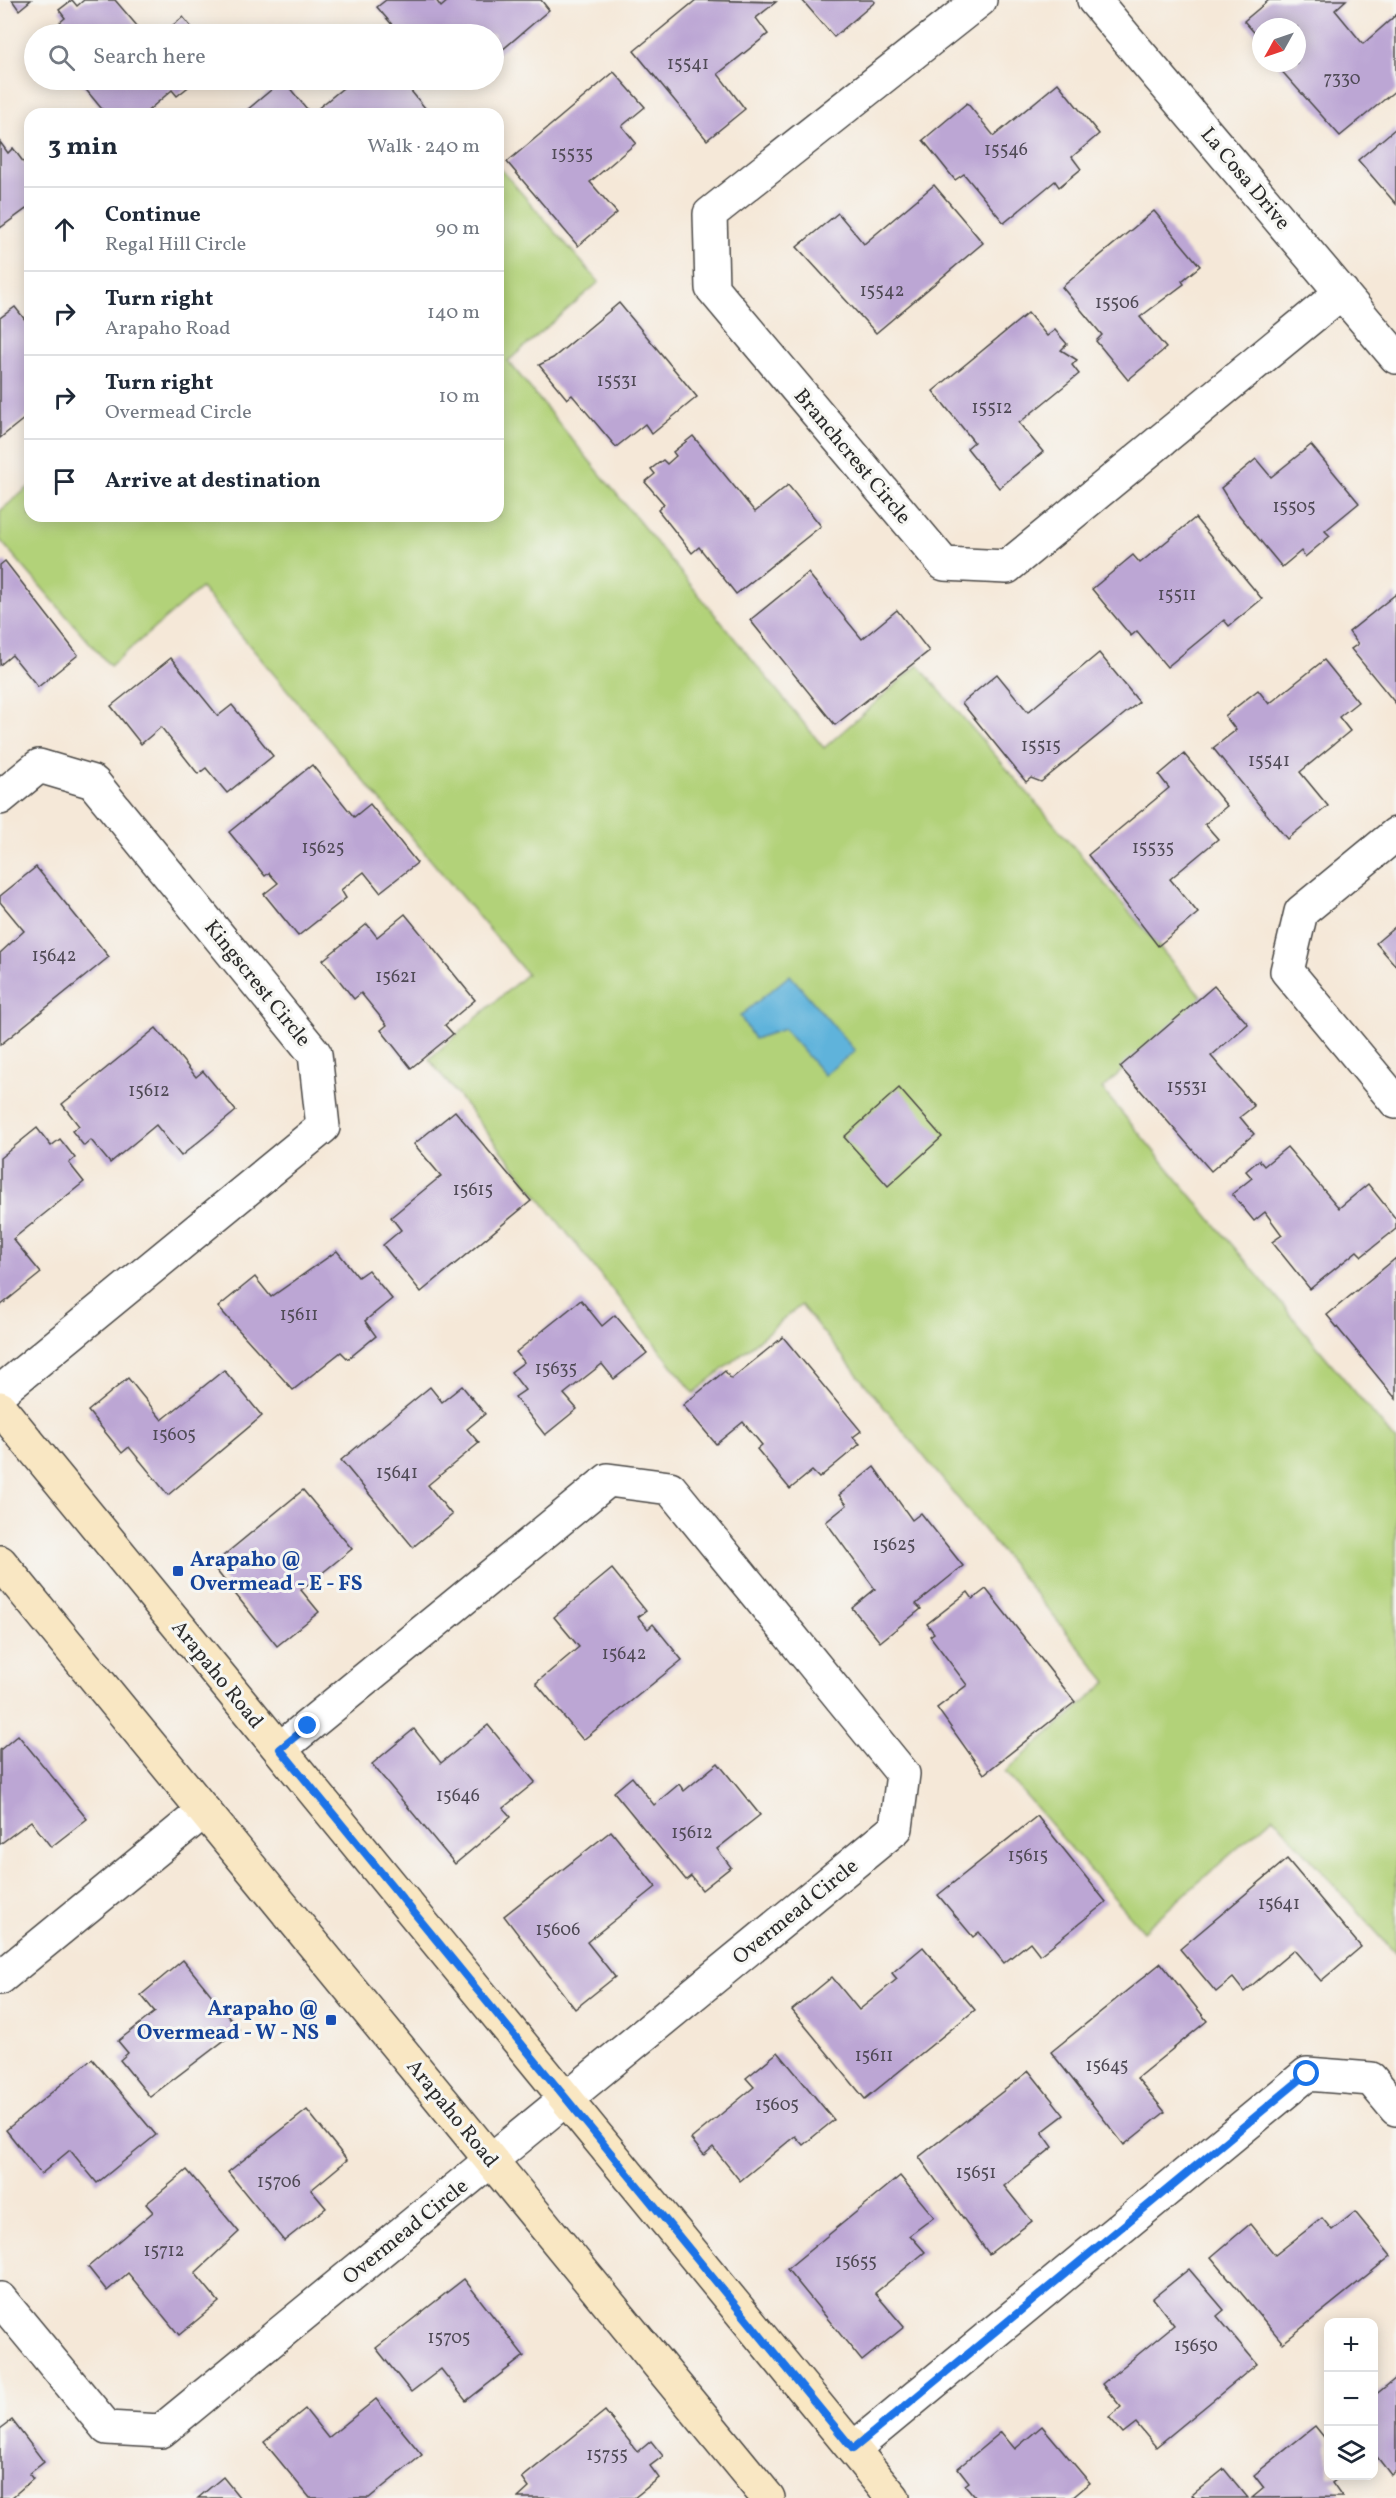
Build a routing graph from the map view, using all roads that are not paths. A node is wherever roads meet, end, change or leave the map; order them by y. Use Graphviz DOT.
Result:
graph roads {
  1 [pos="980,0"];
  2 [pos="1094,0"];
  3 [pos="1342,292"];
  4 [pos="1396,357"];
  5 [pos="0,798"];
  6 [pos="1396,834"];
  7 [pos="1396,1102"];
  8 [pos="0,1392"];
  9 [pos="0,1408"];
  10 [pos="0,1562"];
  11 [pos="280,1749"];
  12 [pos="204,1811"];
  13 [pos="0,1978"];
  14 [pos="566,2099"];
  15 [pos="1396,2109"];
  16 [pos="491,2160"];
  17 [pos="0,2299"];
  18 [pos="853,2449"];
  19 [pos="768,2498"];
  20 [pos="893,2498"];
  1 -- 3 [label="street, Branchcrest Circle"];
  2 -- 3 [label="street, La Cosa Drive"];
  3 -- 4 [label="street, La Cosa Drive"];
  5 -- 8 [label="street, Kingscrest Circle"];
  6 -- 7 [label="street"];
  9 -- 11 [label="main road, Arapaho Road"];
  10 -- 12 [label="main road, Arapaho Road"];
  11 -- 14 [label="main road, Arapaho Road"];
  11 -- 14 [label="street, Overmead Circle"];
  12 -- 13 [label="street"];
  12 -- 16 [label="main road, Arapaho Road"];
  14 -- 16 [label="street, Overmead Circle"];
  14 -- 18 [label="main road, Arapaho Road"];
  15 -- 18 [label="street"];
  16 -- 17 [label="street, Overmead Circle"];
  16 -- 19 [label="main road, Arapaho Road"];
  18 -- 20 [label="main road, Arapaho Road"];
}
